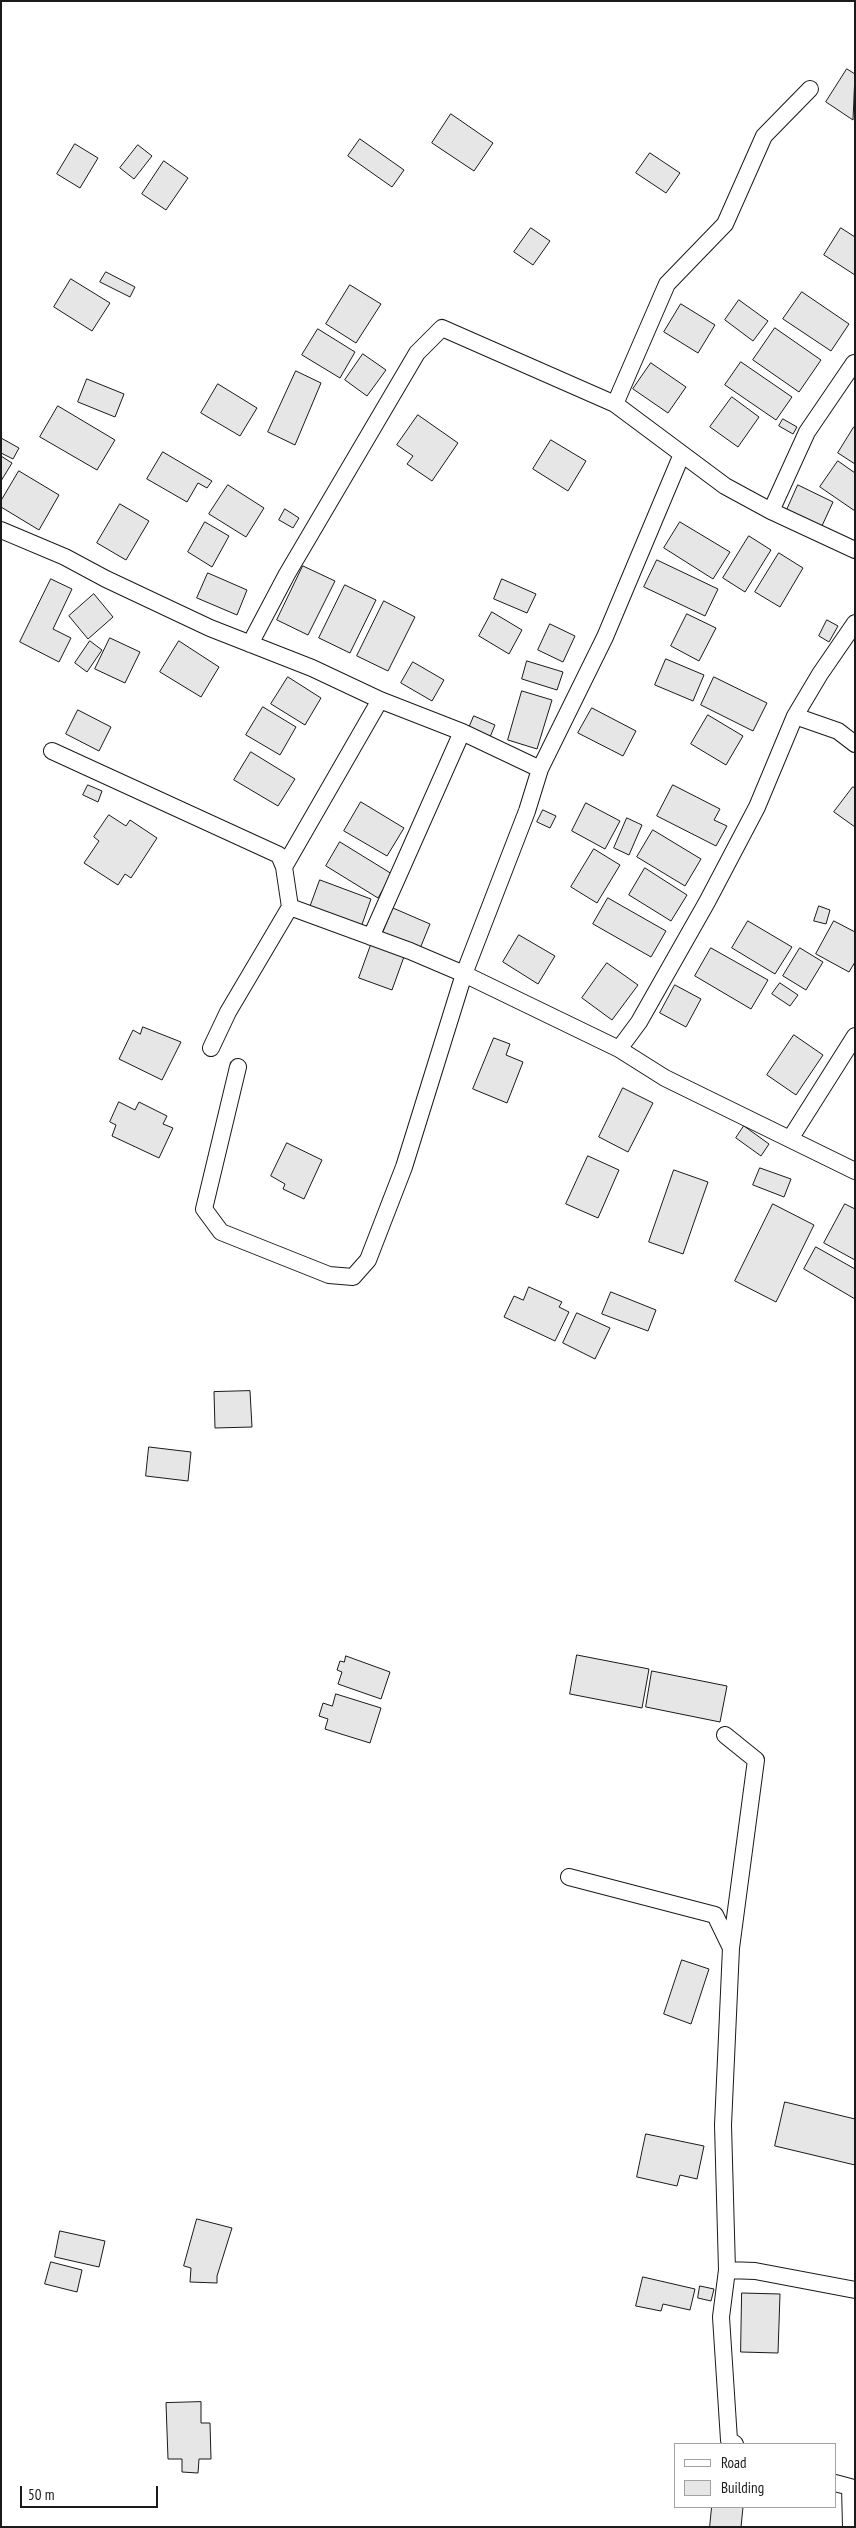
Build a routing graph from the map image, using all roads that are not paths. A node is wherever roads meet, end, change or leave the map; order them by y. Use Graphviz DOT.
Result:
graph roads {
  1 [pos="810,89"];
  2 [pos="854,363"];
  3 [pos="615,404"];
  4 [pos="682,454"];
  5 [pos="771,511"];
  6 [pos="1,530"];
  7 [pos="855,550"];
  8 [pos="855,623"];
  9 [pos="250,644"];
  10 [pos="380,700"];
  11 [pos="795,716"];
  12 [pos="462,732"];
  13 [pos="855,744"];
  14 [pos="52,751"];
  15 [pos="540,769"];
  16 [pos="284,867"];
  17 [pos="290,907"];
  18 [pos="371,936"];
  19 [pos="464,974"];
  20 [pos="855,1036"];
  21 [pos="211,1048"];
  22 [pos="619,1050"];
  23 [pos="238,1067"];
  24 [pos="790,1139"];
  25 [pos="855,1171"];
  26 [pos="725,1735"];
  27 [pos="569,1877"];
  28 [pos="731,1948"];
  29 [pos="728,2270"];
  30 [pos="855,2290"];
  31 [pos="734,2443"];
  32 [pos="836,2483"];
  33 [pos="851,2527"];
  1 -- 3 [label="street"];
  2 -- 5 [label="street"];
  3 -- 4 [label="street"];
  3 -- 9 [label="street"];
  4 -- 5 [label="street"];
  4 -- 15 [label="street"];
  5 -- 7 [label="street"];
  6 -- 9 [label="street"];
  8 -- 11 [label="street"];
  9 -- 10 [label="street"];
  10 -- 12 [label="street"];
  10 -- 16 [label="street"];
  11 -- 13 [label="street"];
  11 -- 22 [label="street"];
  12 -- 15 [label="street"];
  12 -- 18 [label="street"];
  14 -- 16 [label="street"];
  15 -- 19 [label="street"];
  16 -- 17 [label="street"];
  17 -- 18 [label="street"];
  17 -- 21 [label="street"];
  18 -- 19 [label="street"];
  19 -- 22 [label="street"];
  19 -- 23 [label="street"];
  20 -- 24 [label="street"];
  22 -- 24 [label="street"];
  24 -- 25 [label="street"];
  26 -- 28 [label="street"];
  27 -- 28 [label="street"];
  28 -- 29 [label="street"];
  29 -- 30 [label="street"];
  29 -- 31 [label="street"];
  32 -- 33 [label="street"];
}
